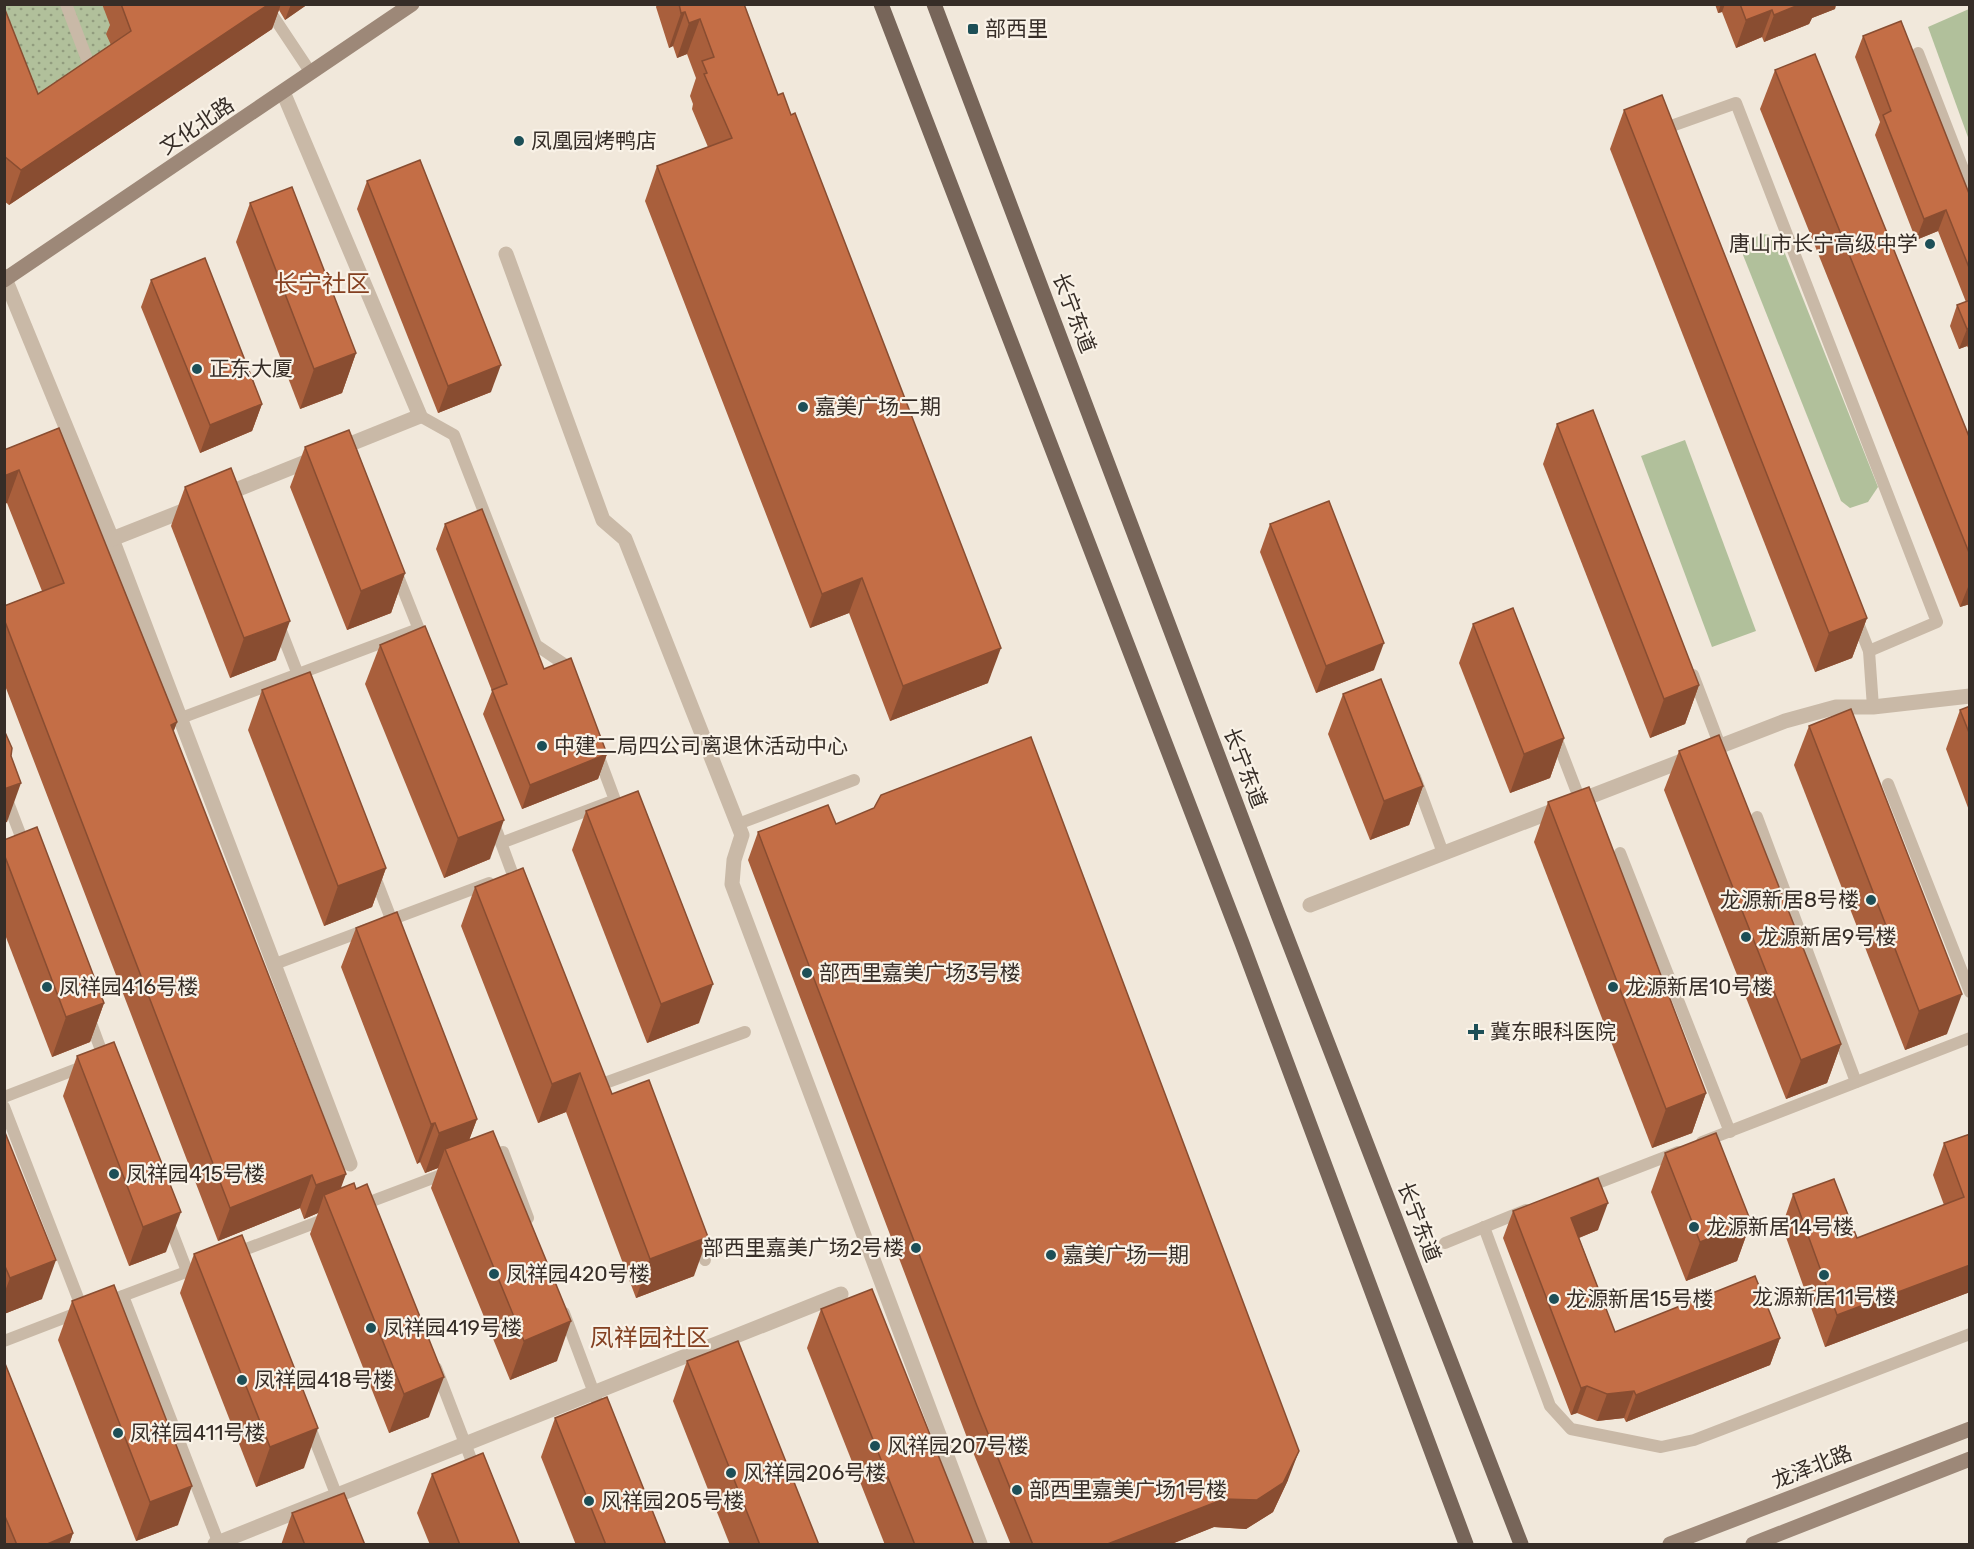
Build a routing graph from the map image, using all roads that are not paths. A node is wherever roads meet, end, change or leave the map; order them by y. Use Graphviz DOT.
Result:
graph roads {
  1 [pos="66,4"];
  2 [pos="265,4"];
  3 [pos="412,4"];
  4 [pos="881,4"];
  5 [pos="934,4"];
  6 [pos="1917,53"];
  7 [pos="311,73"];
  8 [pos="93,75"];
  9 [pos="283,92"];
  10 [pos="1667,140"];
  11 [pos="1970,187"];
  12 [pos="506,254"];
  13 [pos="5,278"];
  14 [pos="420,416"];
  15 [pos="112,539"];
  16 [pos="389,553"];
  17 [pos="1851,607"];
  18 [pos="273,610"];
  19 [pos="418,629"];
  20 [pos="427,650"];
  21 [pos="1869,651"];
  22 [pos="1686,659"];
  23 [pos="298,674"];
  24 [pos="572,684"];
  25 [pos="1970,696"];
  26 [pos="311,707"];
  27 [pos="1873,707"];
  28 [pos="180,718"];
  29 [pos="1551,725"];
  30 [pos="592,737"];
  31 [pos="1720,746"];
  32 [pos="1412,770"];
  33 [pos="854,780"];
  34 [pos="1888,784"];
  35 [pos="4,792"];
  36 [pos="1580,800"];
  37 [pos="489,811"];
  38 [pos="1757,817"];
  39 [pos="738,824"];
  40 [pos="21,835"];
  41 [pos="4,841"];
  42 [pos="501,843"];
  43 [pos="1443,853"];
  44 [pos="1620,853"];
  45 [pos="29,857"];
  46 [pos="370,864"];
  47 [pos="512,874"];
  48 [pos="520,895"];
  49 [pos="1310,905"];
  50 [pos="392,920"];
  51 [pos="400,942"];
  52 [pos="274,964"];
  53 [pos="1970,992"];
  54 [pos="83,1002"];
  55 [pos="746,1032"];
  56 [pos="1970,1038"];
  57 [pos="590,1078"];
  58 [pos="1856,1082"];
  59 [pos="4,1096"];
  60 [pos="4,1107"];
  61 [pos="1730,1132"];
  62 [pos="350,1164"];
  63 [pos="1573,1192"];
  64 [pos="1539,1205"];
  65 [pos="162,1208"];
  66 [pos="693,1227"];
  67 [pos="1484,1227"];
  68 [pos="532,1228"];
  69 [pos="1444,1243"];
  70 [pos="705,1260"];
  71 [pos="187,1272"];
  72 [pos="841,1294"];
  73 [pos="123,1296"];
  74 [pos="561,1305"];
  75 [pos="83,1311"];
  76 [pos="1970,1334"];
  77 [pos="4,1341"];
  78 [pos="431,1356"];
  79 [pos="594,1393"];
  80 [pos="602,1414"];
  81 [pos="306,1418"];
  82 [pos="1970,1429"];
  83 [pos="465,1444"];
  84 [pos="1970,1459"];
  85 [pos="482,1489"];
  86 [pos="336,1496"];
  87 [pos="344,1515"];
  88 [pos="217,1544"];
  89 [pos="980,1545"];
  90 [pos="1466,1545"];
  91 [pos="1521,1545"];
  92 [pos="1670,1545"];
  93 [pos="1753,1545"];
  1 -- 8 [label="lane"];
  2 -- 7 [label="lane"];
  3 -- 7 [label="main road, 文化北路"];
  4 -- 90 [label="main road"];
  5 -- 91 [label="main road, 长宁东道"];
  6 -- 11 [label="lane"];
  7 -- 9 [label="main road, 文化北路"];
  9 -- 13 [label="main road, 文化北路"];
  9 -- 14 [label="street"];
  10 -- 21 [label="lane"];
  12 -- 39 [label="street"];
  13 -- 15 [label="street"];
  14 -- 15 [label="street"];
  14 -- 24 [label="lane"];
  15 -- 28 [label="street"];
  16 -- 19 [label="lane"];
  17 -- 21 [label="lane"];
  18 -- 23 [label="lane"];
  19 -- 20 [label="lane"];
  19 -- 23 [label="lane"];
  21 -- 27 [label="lane"];
  22 -- 31 [label="lane"];
  23 -- 26 [label="lane"];
  23 -- 28 [label="lane"];
  25 -- 27 [label="street"];
  27 -- 31 [label="street"];
  28 -- 52 [label="street"];
  29 -- 36 [label="lane"];
  30 -- 42 [label="lane"];
  31 -- 36 [label="street"];
  32 -- 43 [label="lane"];
  33 -- 39 [label="lane"];
  34 -- 53 [label="lane"];
  35 -- 40 [label="lane"];
  36 -- 43 [label="street"];
  37 -- 42 [label="lane"];
  38 -- 58 [label="lane"];
  39 -- 89 [label="street"];
  40 -- 41 [label="lane"];
  40 -- 45 [label="lane"];
  42 -- 47 [label="lane"];
  43 -- 49 [label="street"];
  44 -- 61 [label="lane"];
  46 -- 50 [label="lane"];
  47 -- 48 [label="lane"];
  47 -- 50 [label="lane"];
  50 -- 51 [label="lane"];
  50 -- 52 [label="lane"];
  52 -- 62 [label="street"];
  54 -- 59 [label="lane"];
  55 -- 57 [label="lane"];
  56 -- 58 [label="lane"];
  58 -- 61 [label="lane"];
  60 -- 75 [label="lane"];
  61 -- 63 [label="lane"];
  64 -- 67 [label="lane"];
  65 -- 71 [label="lane"];
  66 -- 70 [label="lane"];
  67 -- 69 [label="lane"];
  67 -- 76 [label="lane"];
  68 -- 71 [label="lane"];
  71 -- 73 [label="lane"];
  72 -- 79 [label="street"];
  73 -- 75 [label="lane"];
  73 -- 88 [label="lane"];
  74 -- 79 [label="lane"];
  75 -- 77 [label="lane"];
  78 -- 83 [label="lane"];
  79 -- 80 [label="lane"];
  79 -- 83 [label="street"];
  81 -- 86 [label="lane"];
  82 -- 92 [label="main road, 龙泽北路"];
  83 -- 85 [label="lane"];
  83 -- 86 [label="street"];
  84 -- 93 [label="main road"];
  86 -- 87 [label="lane"];
  86 -- 88 [label="street"];
}
